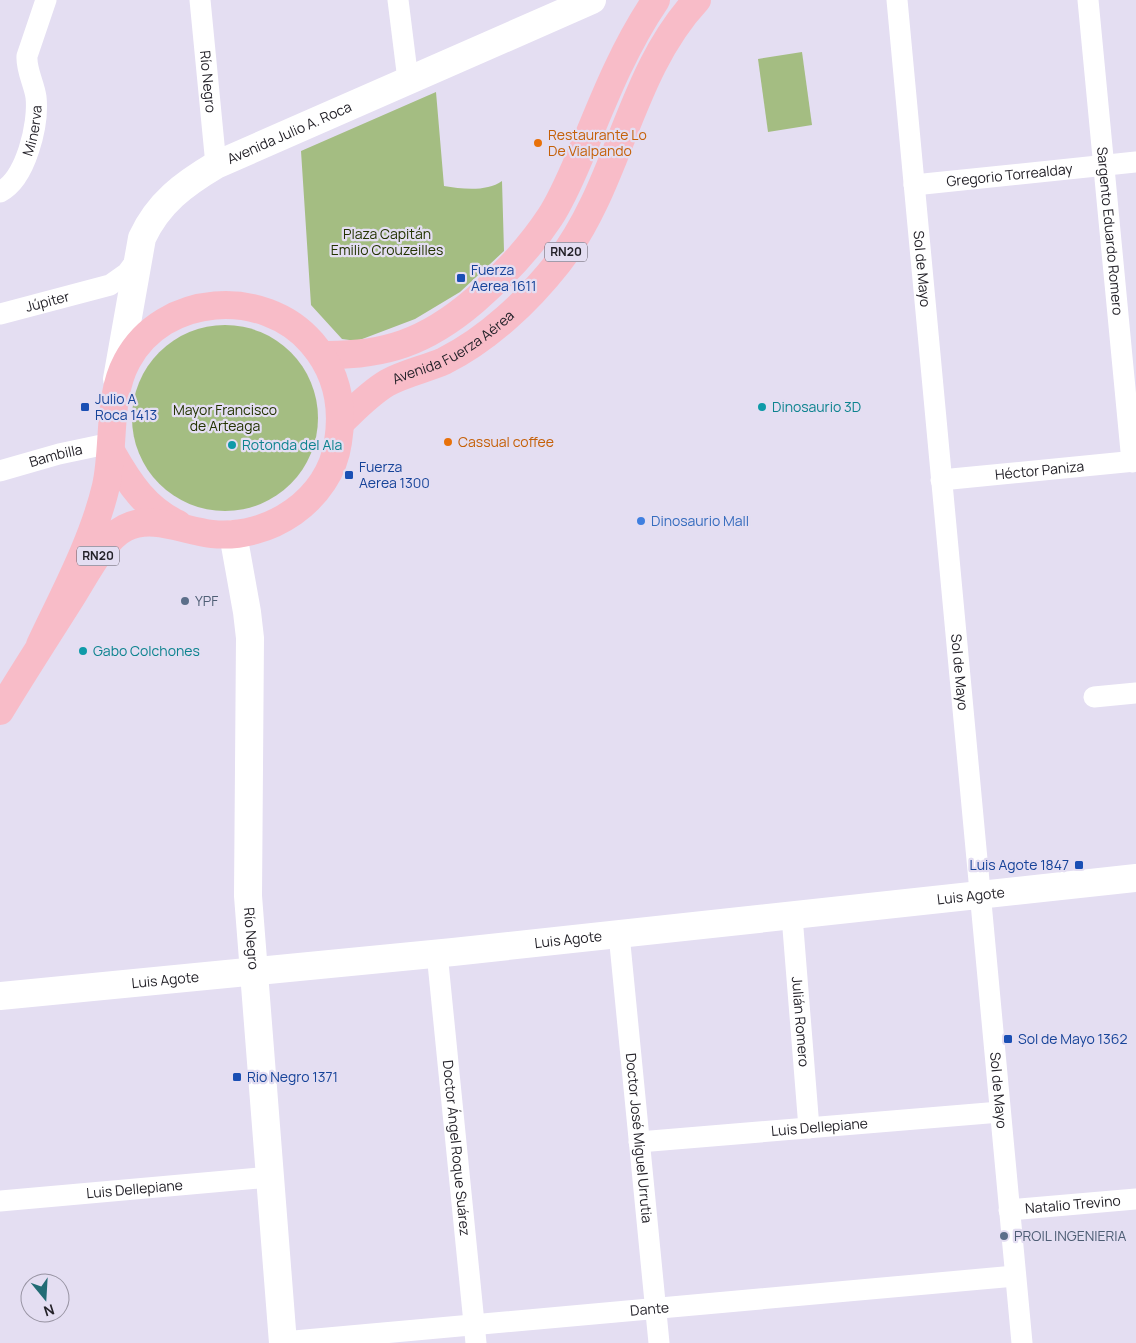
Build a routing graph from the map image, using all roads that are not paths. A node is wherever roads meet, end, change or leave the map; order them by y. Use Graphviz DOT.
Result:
graph roads {
  1 [pos="200,0"];
  2 [pos="398,0"];
  3 [pos="592,0"];
  4 [pos="656,0"];
  5 [pos="697,0"];
  6 [pos="897,0"];
  7 [pos="1088,0"];
  8 [pos="45,1"];
  9 [pos="408,80"];
  10 [pos="1136,162"];
  11 [pos="216,165"];
  12 [pos="1104,165"];
  13 [pos="914,185"];
  14 [pos="0,192"];
  15 [pos="139,256"];
  16 [pos="95,291"];
  17 [pos="0,314"];
  18 [pos="128,315"];
  19 [pos="322,355"];
  20 [pos="117,380"];
  21 [pos="341,422"];
  22 [pos="111,448"];
  23 [pos="1134,462"];
  24 [pos="0,471"];
  25 [pos="941,480"];
  26 [pos="191,530"];
  27 [pos="233,534"];
  28 [pos="40,645"];
  29 [pos="1136,693"];
  30 [pos="1094,697"];
  31 [pos="0,712"];
  32 [pos="1136,878"];
  33 [pos="980,896"];
  34 [pos="792,916"];
  35 [pos="619,934"];
  36 [pos="437,953"];
  37 [pos="253,971"];
  38 [pos="0,996"];
  39 [pos="1000,1112"];
  40 [pos="809,1128"];
  41 [pos="639,1142"];
  42 [pos="270,1177"];
  43 [pos="1136,1199"];
  44 [pos="0,1201"];
  45 [pos="1009,1210"];
  46 [pos="1015,1276"];
  47 [pos="655,1309"];
  48 [pos="475,1334"];
  49 [pos="283,1343"];
  50 [pos="659,1343"];
  51 [pos="1022,1343"];
  1 -- 11 [label="street, Río Negro"];
  2 -- 9 [label="street"];
  3 -- 9 [label="main road, Avenida Julio A. Roca"];
  4 -- 19 [label="main road, Avenida Fuerza Aérea / RN20"];
  5 -- 21 [label="main road, Avenida Fuerza Aérea / RN20"];
  6 -- 13 [label="street, Sol de Mayo"];
  7 -- 12 [label="street, Sargento Eduardo Romero"];
  8 -- 14 [label="street, Minerva"];
  9 -- 11 [label="main road, Avenida Julio A. Roca"];
  10 -- 12 [label="street, Gregorio Torrealday"];
  11 -- 15 [label="main road, Avenida Julio A. Roca"];
  12 -- 13 [label="street, Gregorio Torrealday"];
  12 -- 23 [label="street, Sargento Eduardo Romero"];
  13 -- 25 [label="street, Sol de Mayo"];
  15 -- 16 [label="street, Júpiter"];
  15 -- 18 [label="main road, Avenida Julio A. Roca"];
  16 -- 17 [label="street, Júpiter"];
  16 -- 18 [label="street"];
  18 -- 20 [label="main road, Avenida Julio A. Roca"];
  19 -- 20 [label="main road, Avenida Julio A. Roca / RN20"];
  19 -- 21 [label="main road, Avenida Julio A. Roca / RN20"];
  20 -- 22 [label="main road, Avenida Julio A. Roca / RN20"];
  21 -- 27 [label="main road, Avenida Julio A. Roca / RN20"];
  22 -- 24 [label="street, Bambilla"];
  22 -- 26 [label="main road, Avenida Julio A. Roca / RN20"];
  22 -- 28 [label="main road, Avenida Julio A. Roca / RN20"];
  23 -- 25 [label="street, Héctor Paniza"];
  25 -- 33 [label="street, Sol de Mayo"];
  26 -- 27 [label="main road, Avenida Julio A. Roca / RN20"];
  26 -- 28 [label="main road, Avenida Julio A. Roca / RN20"];
  27 -- 37 [label="main road, Río Negro"];
  28 -- 31 [label="main road, Avenida Julio A. Roca / RN20"];
  29 -- 30 [label="street"];
  32 -- 33 [label="main road, Luis Agote"];
  33 -- 34 [label="main road, Luis Agote"];
  33 -- 39 [label="street, Sol de Mayo"];
  34 -- 35 [label="main road, Luis Agote"];
  34 -- 40 [label="street, Julián Romero"];
  35 -- 36 [label="main road, Luis Agote"];
  35 -- 41 [label="street, Doctor José Miguel Urrutia"];
  36 -- 37 [label="main road, Luis Agote"];
  36 -- 48 [label="street, Doctor Ángel Roque Suárez"];
  37 -- 38 [label="main road, Luis Agote"];
  37 -- 42 [label="main road, Río Negro"];
  39 -- 40 [label="street, Luis Dellepiane"];
  39 -- 45 [label="street, Sol de Mayo"];
  40 -- 41 [label="street, Luis Dellepiane"];
  41 -- 47 [label="street, Doctor José Miguel Urrutia"];
  42 -- 44 [label="street, Luis Dellepiane"];
  42 -- 49 [label="main road, Río Negro"];
  43 -- 45 [label="street, Natalio Trevino"];
  45 -- 46 [label="street, Sol de Mayo"];
  46 -- 47 [label="street, Dante"];
  46 -- 51 [label="street, Sol de Mayo"];
  47 -- 48 [label="street, Dante"];
  47 -- 50 [label="street, Doctor José Miguel Urrutia"];
  48 -- 49 [label="street, Dante"];
}
